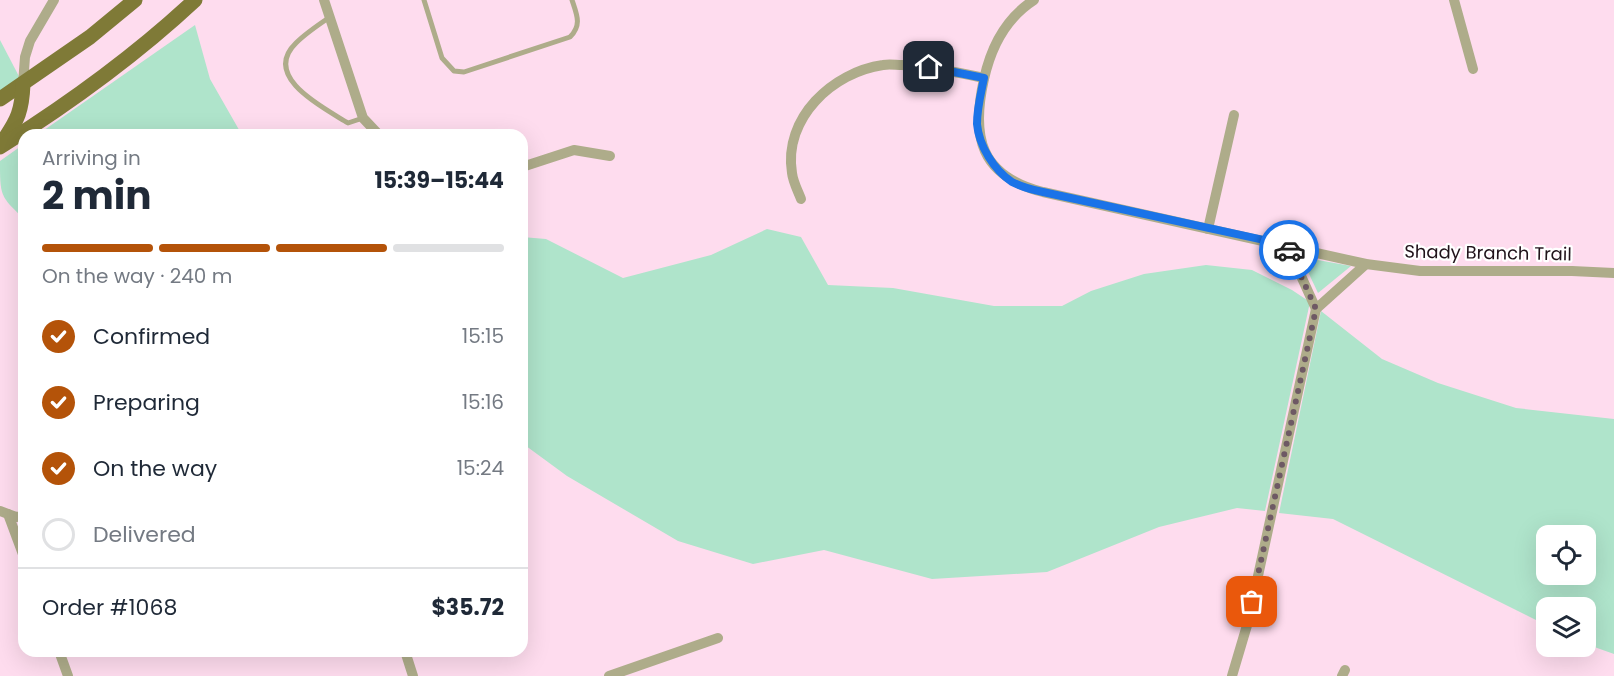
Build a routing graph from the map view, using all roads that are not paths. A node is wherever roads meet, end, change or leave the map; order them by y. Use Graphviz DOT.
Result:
graph roads {
  1 [pos="54,0"];
  2 [pos="135,0"];
  3 [pos="195,0"];
  4 [pos="324,0"];
  5 [pos="424,0"];
  6 [pos="572,0"];
  7 [pos="1034,0"];
  8 [pos="1454,0"];
  9 [pos="330,17"];
  10 [pos="1473,69"];
  11 [pos="984,78"];
  12 [pos="23,84"];
  13 [pos="0,99"];
  14 [pos="1234,115"];
  15 [pos="363,118"];
  16 [pos="27,129"];
  17 [pos="373,129"];
  18 [pos="18,135"];
  19 [pos="0,146"];
  20 [pos="610,156"];
  21 [pos="528,165"];
  22 [pos="801,199"];
  23 [pos="1208,229"];
  24 [pos="1287,245"];
  25 [pos="1366,264"];
  26 [pos="1614,273"];
  27 [pos="1316,309"];
  28 [pos="4,513"];
  29 [pos="18,544"];
  30 [pos="718,638"];
  31 [pos="61,657"];
  32 [pos="407,657"];
  33 [pos="68,676"];
  34 [pos="413,676"];
  35 [pos="609,676"];
  36 [pos="1232,676"];
  1 -- 12 [label="street"];
  2 -- 12 [label="main road"];
  3 -- 16 [label="main road"];
  4 -- 9 [label="street"];
  5 -- 6 [label="lane"];
  7 -- 11 [label="street, Shady Branch Trail"];
  8 -- 10 [label="street"];
  9 -- 15 [label="street"];
  9 -- 15 [label="lane"];
  11 -- 22 [label="street"];
  11 -- 23 [label="street, Shady Branch Trail"];
  12 -- 13 [label="main road"];
  12 -- 19 [label="main road"];
  14 -- 23 [label="street"];
  15 -- 17 [label="street"];
  18 -- 19 [label="main road"];
  20 -- 21 [label="street"];
  23 -- 24 [label="street, Shady Branch Trail"];
  24 -- 25 [label="street, Shady Branch Trail"];
  24 -- 27 [label="street"];
  25 -- 26 [label="street, Shady Branch Trail"];
  25 -- 27 [label="street"];
  27 -- 36 [label="street"];
  28 -- 29 [label="street"];
  30 -- 35 [label="street"];
  31 -- 33 [label="street"];
  32 -- 34 [label="street"];
}
